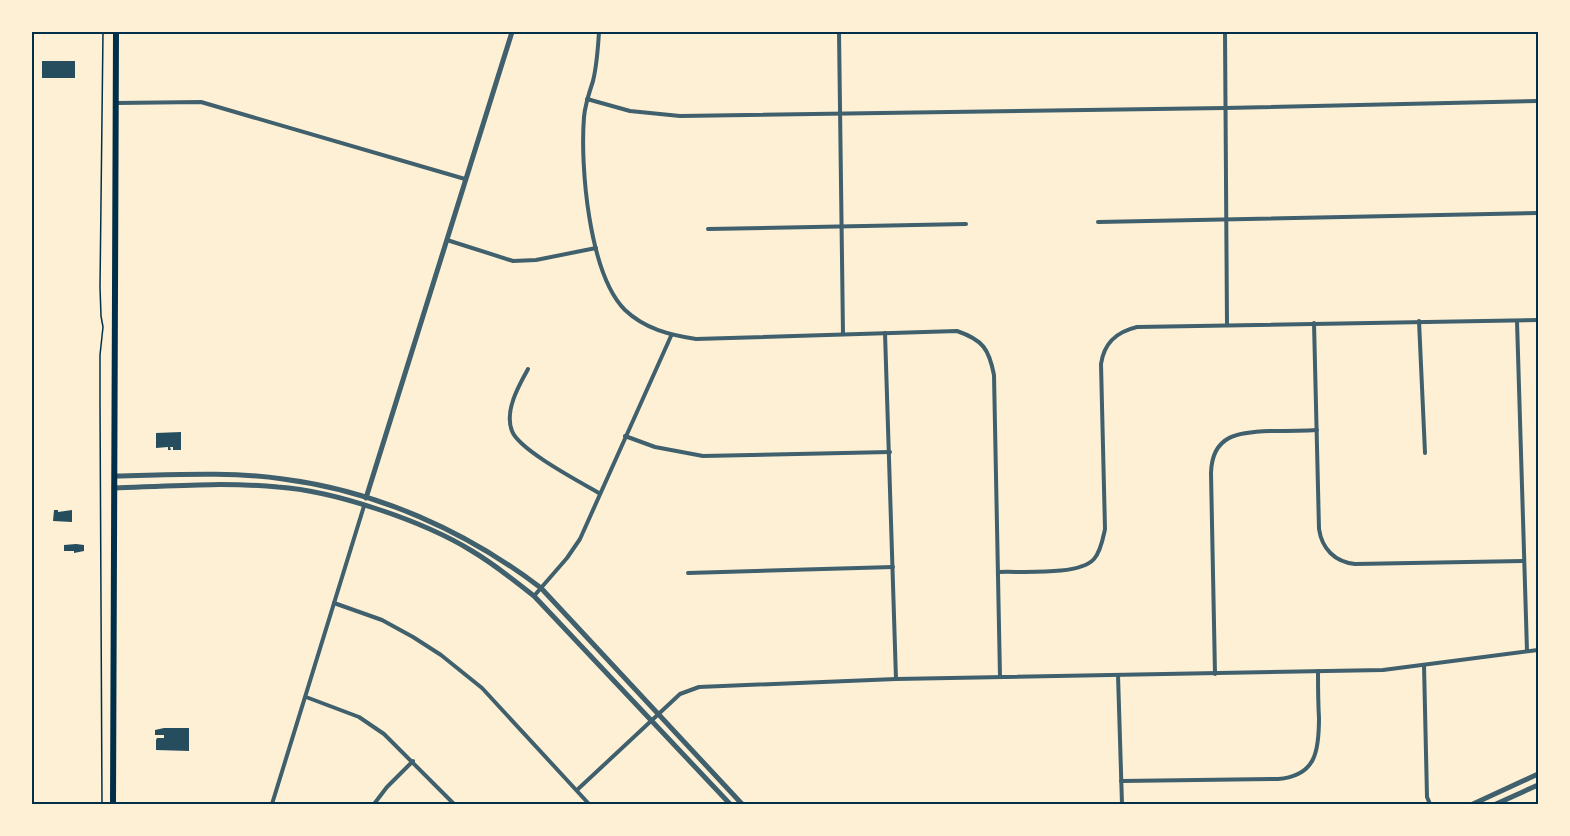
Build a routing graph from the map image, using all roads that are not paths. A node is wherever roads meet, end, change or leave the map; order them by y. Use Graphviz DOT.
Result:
graph roads {
  1 [pos="116,32"];
  2 [pos="512,32"];
  3 [pos="599,32"];
  4 [pos="838,32"];
  5 [pos="1225,32"];
  6 [pos="587,99"];
  7 [pos="1539,101"];
  8 [pos="116,103"];
  9 [pos="1225,108"];
  10 [pos="839,114"];
  11 [pos="465,179"];
  12 [pos="1539,213"];
  13 [pos="1226,218"];
  14 [pos="1098,222"];
  15 [pos="966,224"];
  16 [pos="840,227"];
  17 [pos="708,229"];
  18 [pos="447,240"];
  19 [pos="596,248"];
  20 [pos="1539,320"];
  21 [pos="1419,321"];
  22 [pos="1517,321"];
  23 [pos="1314,323"];
  24 [pos="1227,325"];
  25 [pos="885,333"];
  26 [pos="843,334"];
  27 [pos="671,336"];
  28 [pos="528,369"];
  29 [pos="1317,430"];
  30 [pos="625,436"];
  31 [pos="890,452"];
  32 [pos="1425,453"];
  33 [pos="115,476"];
  34 [pos="114,488"];
  35 [pos="599,494"];
  36 [pos="366,497"];
  37 [pos="364,506"];
  38 [pos="1523,561"];
  39 [pos="893,567"];
  40 [pos="998,572"];
  41 [pos="688,573"];
  42 [pos="541,588"];
  43 [pos="534,596"];
  44 [pos="334,603"];
  45 [pos="1539,650"];
  46 [pos="1527,651"];
  47 [pos="1424,665"];
  48 [pos="1318,671"];
  49 [pos="1215,674"];
  50 [pos="1118,675"];
  51 [pos="1000,677"];
  52 [pos="896,679"];
  53 [pos="306,697"];
  54 [pos="658,714"];
  55 [pos="651,720"];
  56 [pos="413,761"];
  57 [pos="1539,774"];
  58 [pos="1121,781"];
  59 [pos="1539,785"];
  60 [pos="577,790"];
  61 [pos="113,804"];
  62 [pos="272,804"];
  63 [pos="374,804"];
  64 [pos="454,804"];
  65 [pos="590,804"];
  66 [pos="730,804"];
  67 [pos="742,804"];
  68 [pos="1122,804"];
  69 [pos="1430,804"];
  70 [pos="1473,804"];
  71 [pos="1497,804"];
  1 -- 8 [label="main road"];
  2 -- 11 [label="street"];
  3 -- 6 [label="street"];
  4 -- 10 [label="street"];
  5 -- 9 [label="street"];
  6 -- 10 [label="street"];
  6 -- 19 [label="street"];
  7 -- 9 [label="street"];
  8 -- 11 [label="street"];
  8 -- 33 [label="main road"];
  9 -- 10 [label="street"];
  9 -- 13 [label="street"];
  10 -- 16 [label="street"];
  11 -- 18 [label="street"];
  12 -- 13 [label="street"];
  13 -- 14 [label="street"];
  13 -- 24 [label="street"];
  15 -- 16 [label="street"];
  16 -- 17 [label="street"];
  16 -- 26 [label="street"];
  18 -- 19 [label="street"];
  18 -- 36 [label="street"];
  19 -- 27 [label="street"];
  20 -- 22 [label="street"];
  21 -- 22 [label="street"];
  21 -- 23 [label="street"];
  21 -- 32 [label="street"];
  22 -- 38 [label="street"];
  23 -- 24 [label="street"];
  23 -- 29 [label="street"];
  24 -- 40 [label="street"];
  25 -- 26 [label="street"];
  25 -- 31 [label="street"];
  25 -- 40 [label="street"];
  26 -- 27 [label="street"];
  27 -- 30 [label="street"];
  28 -- 35 [label="street"];
  29 -- 38 [label="street"];
  29 -- 49 [label="street"];
  30 -- 31 [label="street"];
  30 -- 35 [label="street"];
  31 -- 39 [label="street"];
  33 -- 34 [label="main road"];
  33 -- 36 [label="street"];
  34 -- 37 [label="street"];
  34 -- 61 [label="main road"];
  35 -- 42 [label="street"];
  36 -- 37 [label="street"];
  36 -- 42 [label="street"];
  37 -- 43 [label="street"];
  37 -- 44 [label="street"];
  38 -- 46 [label="street"];
  39 -- 41 [label="street"];
  39 -- 52 [label="street"];
  40 -- 51 [label="street"];
  42 -- 43 [label="street"];
  42 -- 54 [label="street"];
  43 -- 55 [label="street"];
  44 -- 53 [label="street"];
  44 -- 60 [label="street"];
  45 -- 46 [label="street"];
  46 -- 47 [label="street"];
  47 -- 48 [label="street"];
  47 -- 69 [label="street"];
  48 -- 49 [label="street"];
  48 -- 58 [label="street"];
  49 -- 50 [label="street"];
  50 -- 51 [label="street"];
  50 -- 58 [label="street"];
  51 -- 52 [label="street"];
  52 -- 54 [label="street"];
  53 -- 56 [label="street"];
  53 -- 62 [label="street"];
  54 -- 55 [label="street"];
  54 -- 67 [label="street"];
  55 -- 60 [label="street"];
  55 -- 66 [label="street"];
  56 -- 63 [label="street"];
  56 -- 64 [label="street"];
  57 -- 70 [label="street"];
  58 -- 68 [label="street"];
  59 -- 71 [label="street"];
  60 -- 65 [label="street"];
}
